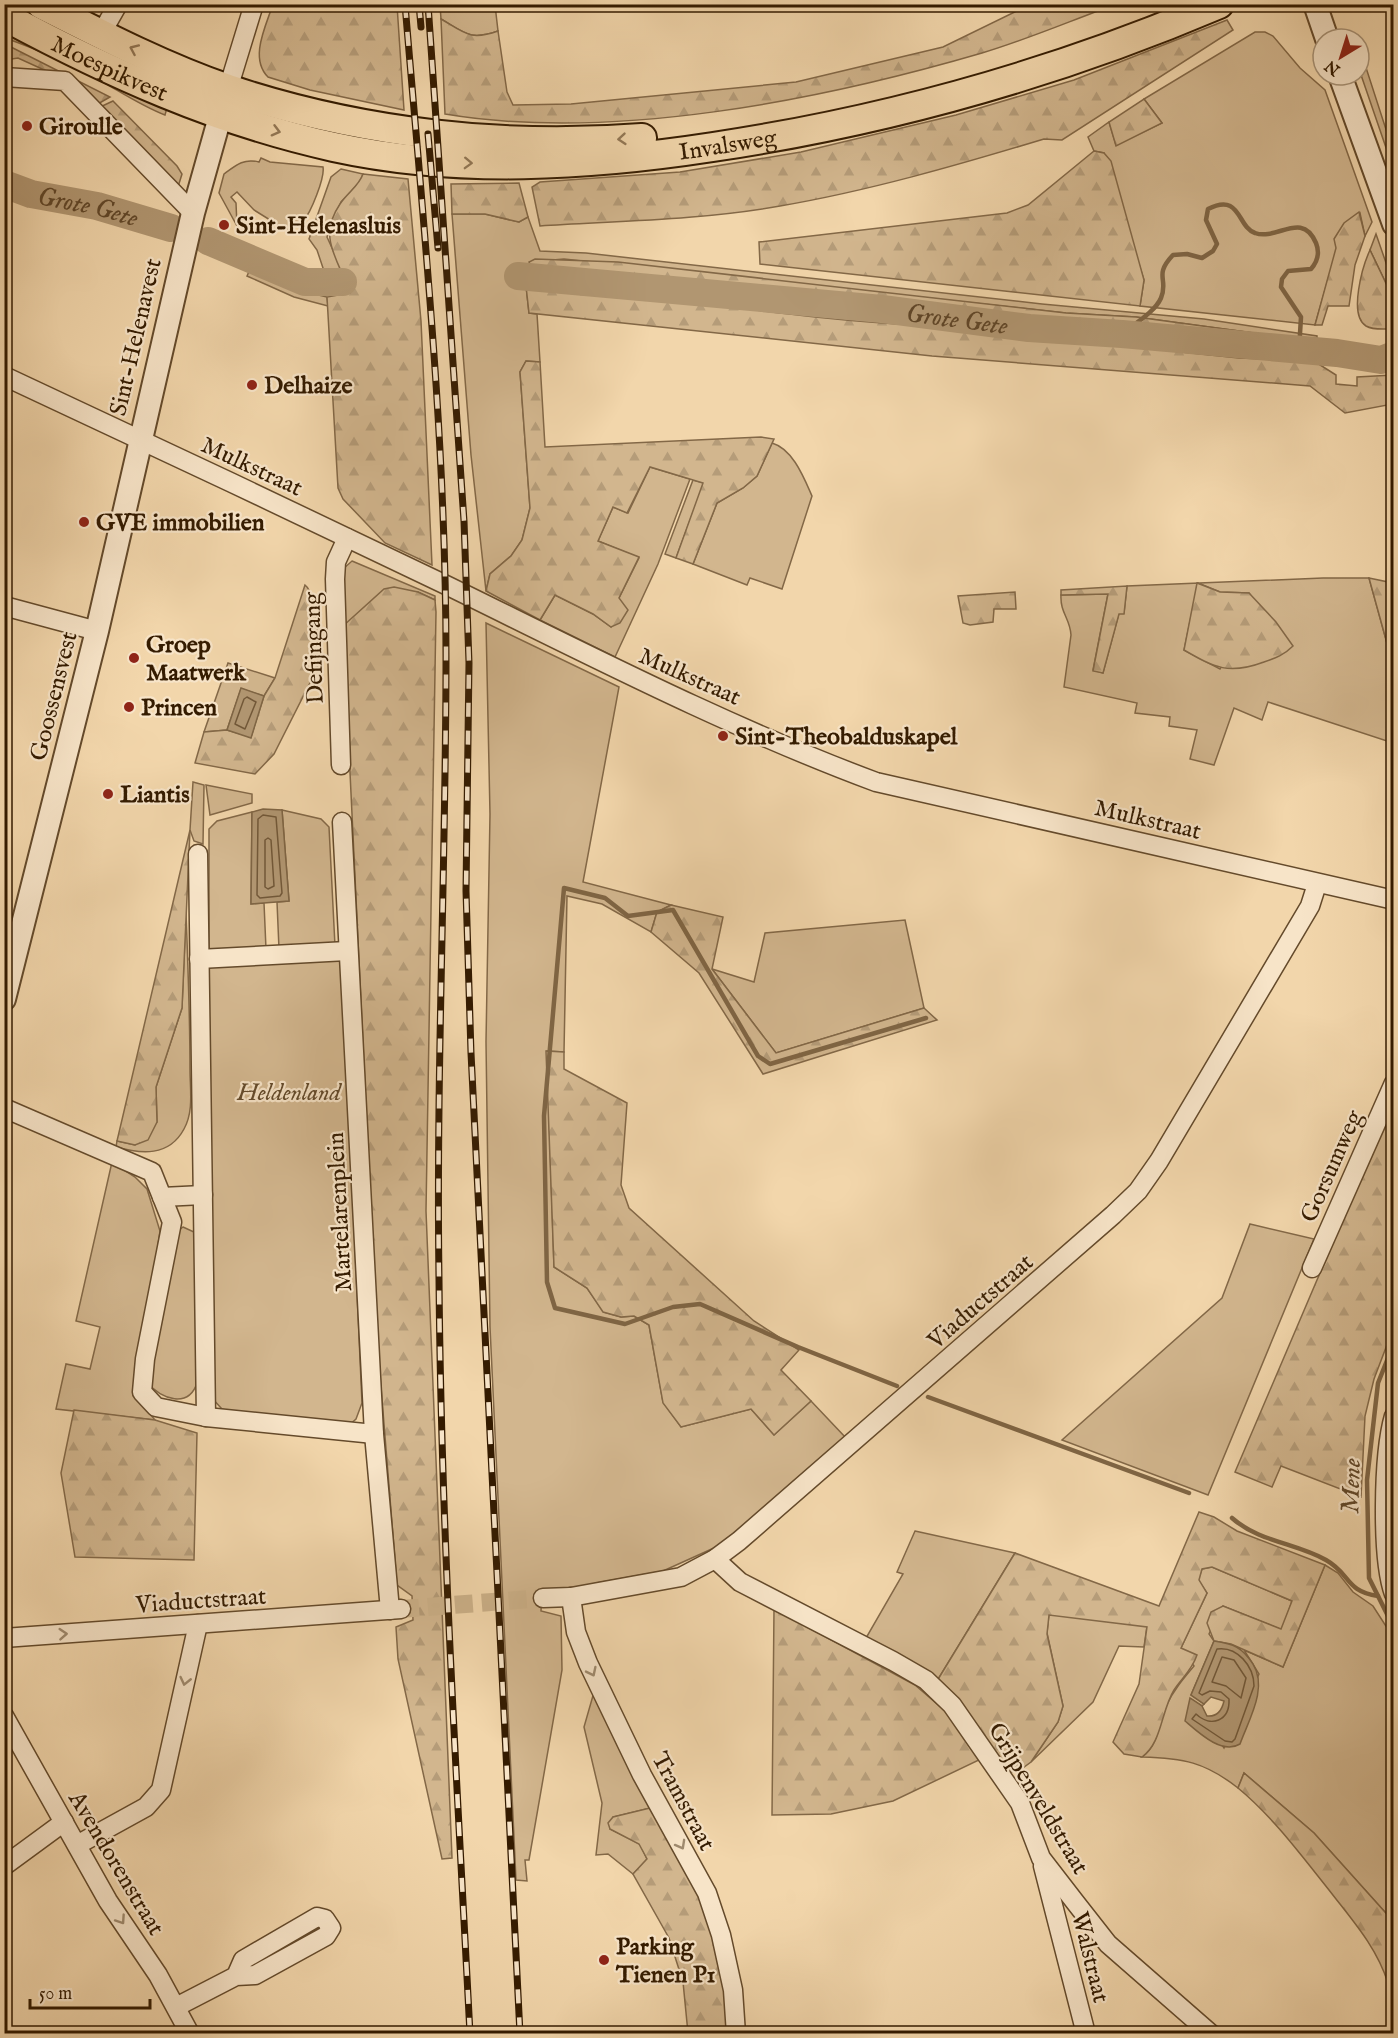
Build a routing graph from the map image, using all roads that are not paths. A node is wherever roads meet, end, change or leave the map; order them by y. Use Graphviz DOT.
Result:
graph roads {
  1 [pos="41,4"];
  2 [pos="117,4"];
  3 [pos="254,4"];
  4 [pos="1165,4"];
  5 [pos="1219,4"];
  6 [pos="1315,4"];
  7 [pos="4,16"];
  8 [pos="1324,27"];
  9 [pos="100,34"];
  10 [pos="4,77"];
  11 [pos="1345,87"];
  12 [pos="228,89"];
  13 [pos="219,116"];
  14 [pos="193,213"];
  15 [pos="1394,224"];
  16 [pos="4,376"];
  17 [pos="139,439"];
  18 [pos="347,538"];
  19 [pos="4,606"];
  20 [pos="97,631"];
  21 [pos="342,762"];
  22 [pos="342,822"];
  23 [pos="198,854"];
  24 [pos="1317,884"];
  25 [pos="1394,900"];
  26 [pos="348,951"];
  27 [pos="199,959"];
  28 [pos="4,999"];
  29 [pos="1394,1083"];
  30 [pos="4,1108"];
  31 [pos="203,1195"];
  32 [pos="162,1197"];
  33 [pos="1312,1268"];
  34 [pos="1394,1416"];
  35 [pos="206,1417"];
  36 [pos="374,1434"];
  37 [pos="715,1559"];
  38 [pos="1394,1594"];
  39 [pos="571,1597"];
  40 [pos="543,1598"];
  41 [pos="396,1610"];
  42 [pos="198,1624"];
  43 [pos="4,1638"];
  44 [pos="4,1716"];
  45 [pos="64,1822"];
  46 [pos="77,1845"];
  47 [pos="1041,1858"];
  48 [pos="4,1866"];
  49 [pos="236,1976"];
  50 [pos="176,2007"];
  51 [pos="190,2034"];
  52 [pos="736,2034"];
  53 [pos="1086,2034"];
  54 [pos="1211,2034"];
  1 -- 9 [label="main road, Moespikvest"];
  2 -- 9 [label="street"];
  3 -- 12 [label="street"];
  4 -- 12 [label="main road, Invalsweg, one-way"];
  13 -- 5 [label="main road, Invalsweg, one-way"];
  6 -- 8 [label="street"];
  7 -- 13 [label="main road, Moespikvest"];
  12 -- 9 [label="main road, Moespikvest, one-way"];
  10 -- 14 [label="street"];
  11 -- 15 [label="street"];
  12 -- 13 [label="street, Sint-Helenavest"];
  13 -- 14 [label="street, Sint-Helenavest"];
  14 -- 17 [label="street, Sint-Helenavest"];
  16 -- 17 [label="street, Mulkstraat"];
  17 -- 18 [label="street, Mulkstraat"];
  17 -- 20 [label="street, Goossensvest"];
  18 -- 21 [label="street, Defijngang"];
  18 -- 24 [label="street, Mulkstraat"];
  19 -- 20 [label="street"];
  20 -- 28 [label="street, Goossensvest"];
  22 -- 26 [label="street, Martelarenplein"];
  23 -- 27 [label="street"];
  24 -- 25 [label="street, Mulkstraat"];
  24 -- 37 [label="street, Viaductstraat"];
  26 -- 27 [label="street"];
  26 -- 36 [label="street, Martelarenplein"];
  27 -- 31 [label="street"];
  29 -- 33 [label="street, Gorsumweg"];
  30 -- 32 [label="street"];
  31 -- 32 [label="street"];
  31 -- 35 [label="street"];
  32 -- 35 [label="street"];
  34 -- 38 [label="street"];
  35 -- 36 [label="street"];
  36 -- 41 [label="street, Martelarenplein"];
  37 -- 39 [label="street, Viaductstraat"];
  37 -- 47 [label="street, Grijpenveldstraat"];
  39 -- 40 [label="street, Viaductstraat"];
  39 -- 52 [label="street, Tramstraat, one-way"];
  41 -- 42 [label="street, Viaductstraat"];
  43 -- 42 [label="street, Viaductstraat, one-way"];
  42 -- 46 [label="street, one-way"];
  44 -- 45 [label="street, Avendorenstraat"];
  45 -- 46 [label="street, Avendorenstraat"];
  45 -- 48 [label="street"];
  46 -- 50 [label="street, Avendorenstraat, one-way"];
  47 -- 53 [label="street, Walstraat"];
  47 -- 54 [label="street, Grijpenveldstraat"];
  49 -- 49 [label="street"];
  49 -- 50 [label="street"];
  50 -- 51 [label="street, Avendorenstraat"];
}
